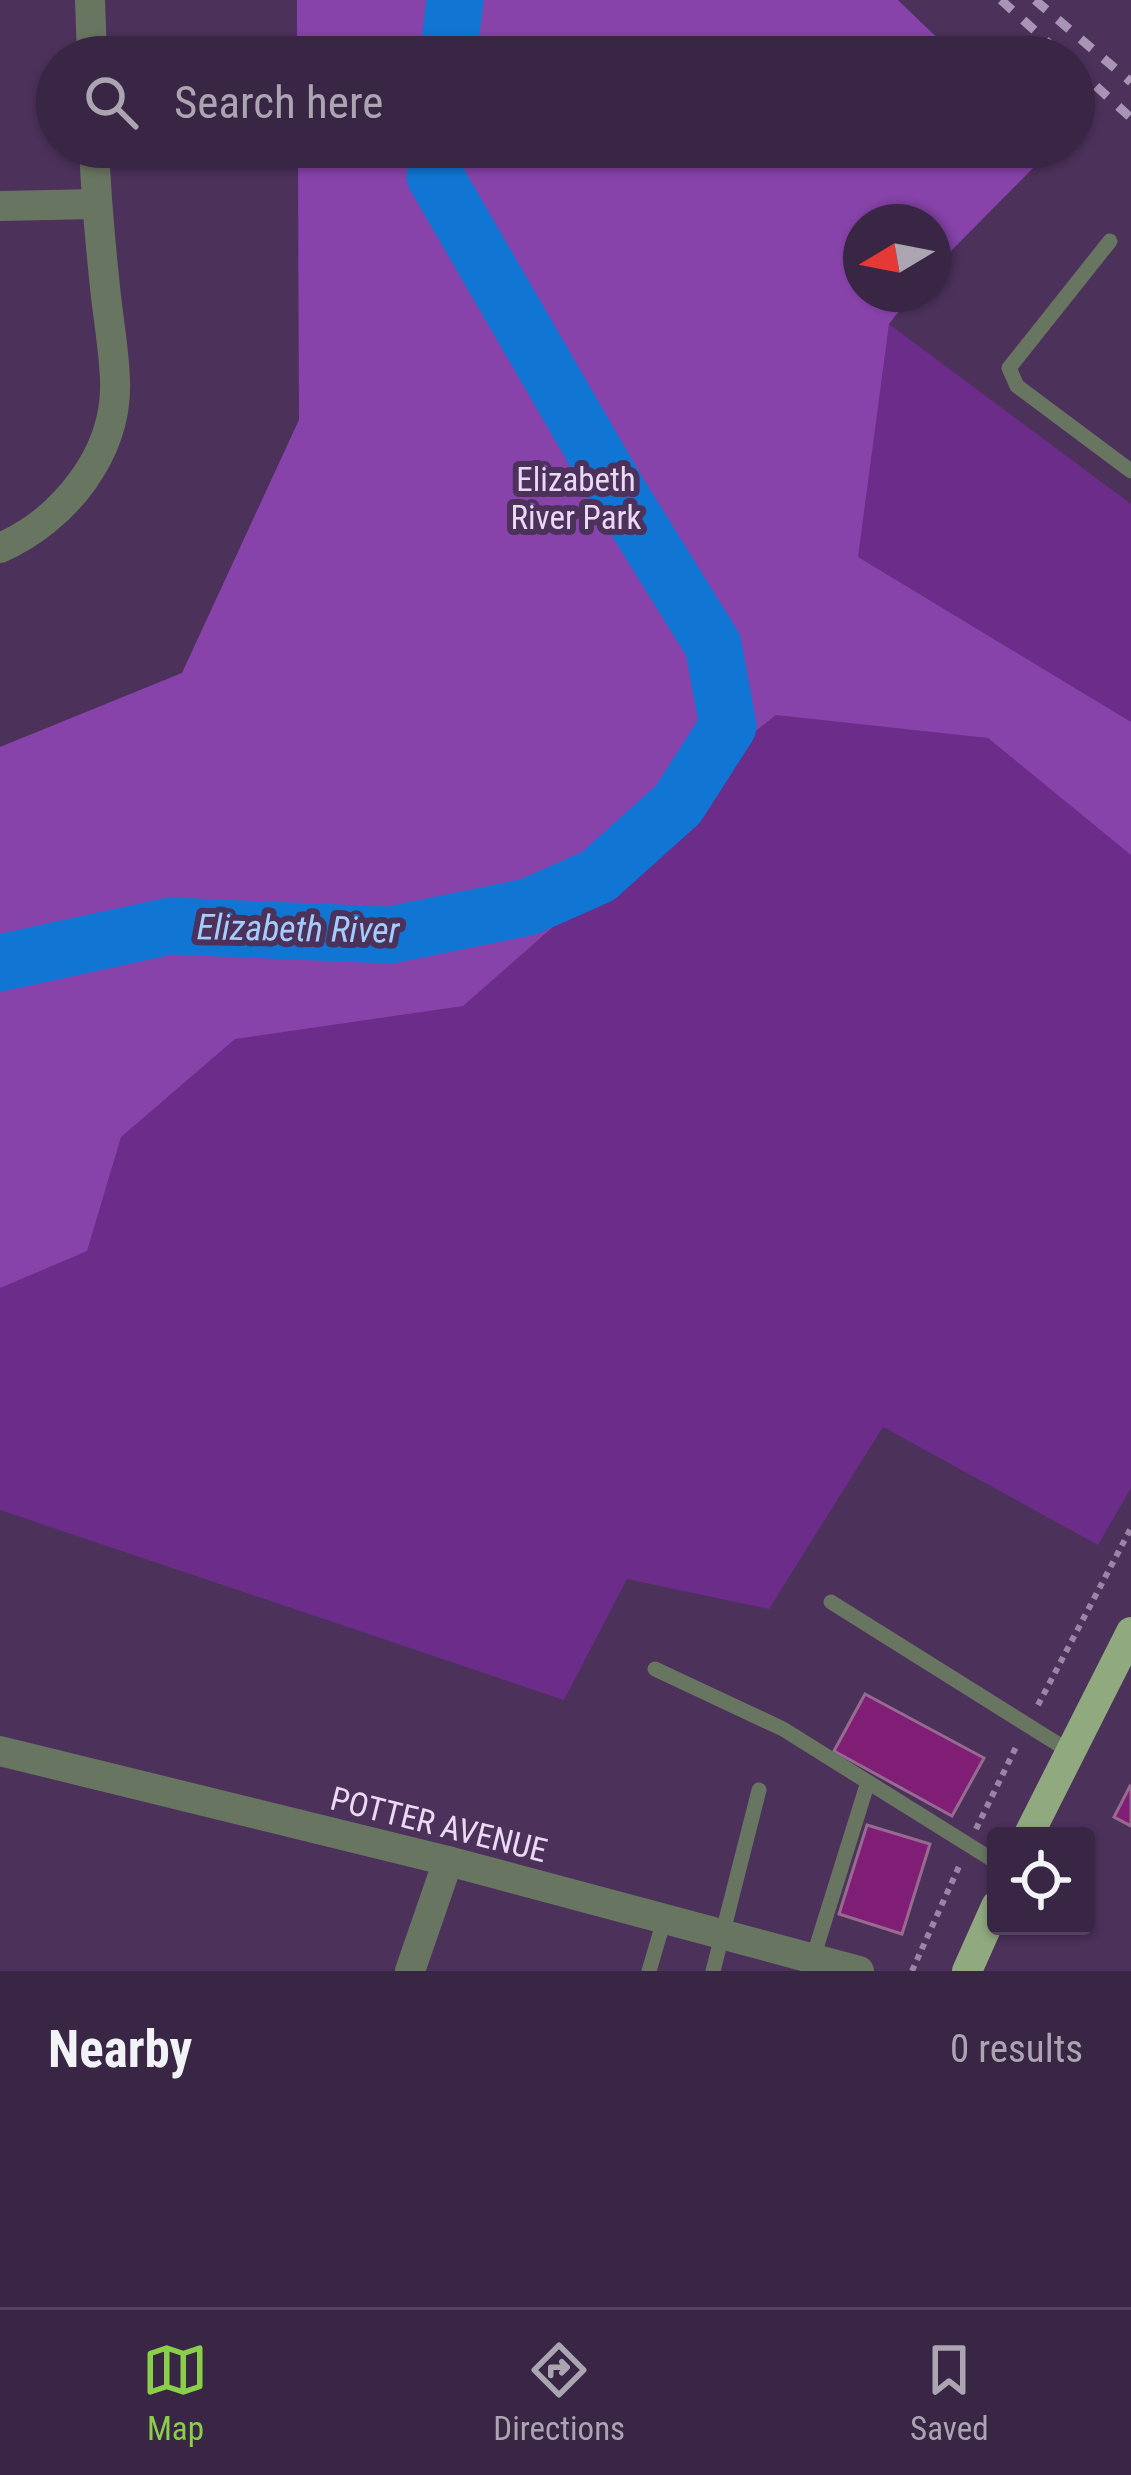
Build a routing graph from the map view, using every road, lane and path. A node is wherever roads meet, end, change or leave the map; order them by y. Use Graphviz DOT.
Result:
graph roads {
  1 [pos="90,0"];
  2 [pos="91,36"];
  3 [pos="95,168"];
  4 [pos="96,204"];
  5 [pos="0,206"];
  6 [pos="1110,241"];
  7 [pos="1131,471"];
  8 [pos="0,548"];
  9 [pos="832,1602"];
  10 [pos="1131,1632"];
  11 [pos="655,1669"];
  12 [pos="0,1751"];
  13 [pos="1069,1751"];
  14 [pos="867,1785"];
  15 [pos="759,1790"];
  16 [pos="1032,1827"];
  17 [pos="987,1857"];
  18 [pos="448,1862"];
  19 [pos="664,1920"];
  20 [pos="987,1926"];
  21 [pos="722,1934"];
  22 [pos="813,1958"];
  23 [pos="410,1971"];
  24 [pos="649,1971"];
  25 [pos="712,1971"];
  26 [pos="859,1971"];
  27 [pos="967,1971"];
  1 -- 2 [label="street"];
  3 -- 4 [label="street"];
  4 -- 5 [label="street"];
  4 -- 8 [label="street"];
  6 -- 7 [label="lane"];
  9 -- 13 [label="lane"];
  10 -- 13 [label="main road"];
  11 -- 14 [label="lane"];
  12 -- 18 [label="street, POTTER AVENUE"];
  13 -- 16 [label="main road"];
  14 -- 17 [label="lane"];
  14 -- 22 [label="lane"];
  15 -- 21 [label="lane"];
  18 -- 19 [label="street, POTTER AVENUE"];
  18 -- 23 [label="street"];
  19 -- 21 [label="street, POTTER AVENUE"];
  19 -- 24 [label="lane"];
  20 -- 27 [label="main road"];
  21 -- 22 [label="street, POTTER AVENUE"];
  21 -- 25 [label="lane"];
  22 -- 26 [label="street, POTTER AVENUE"];
}
